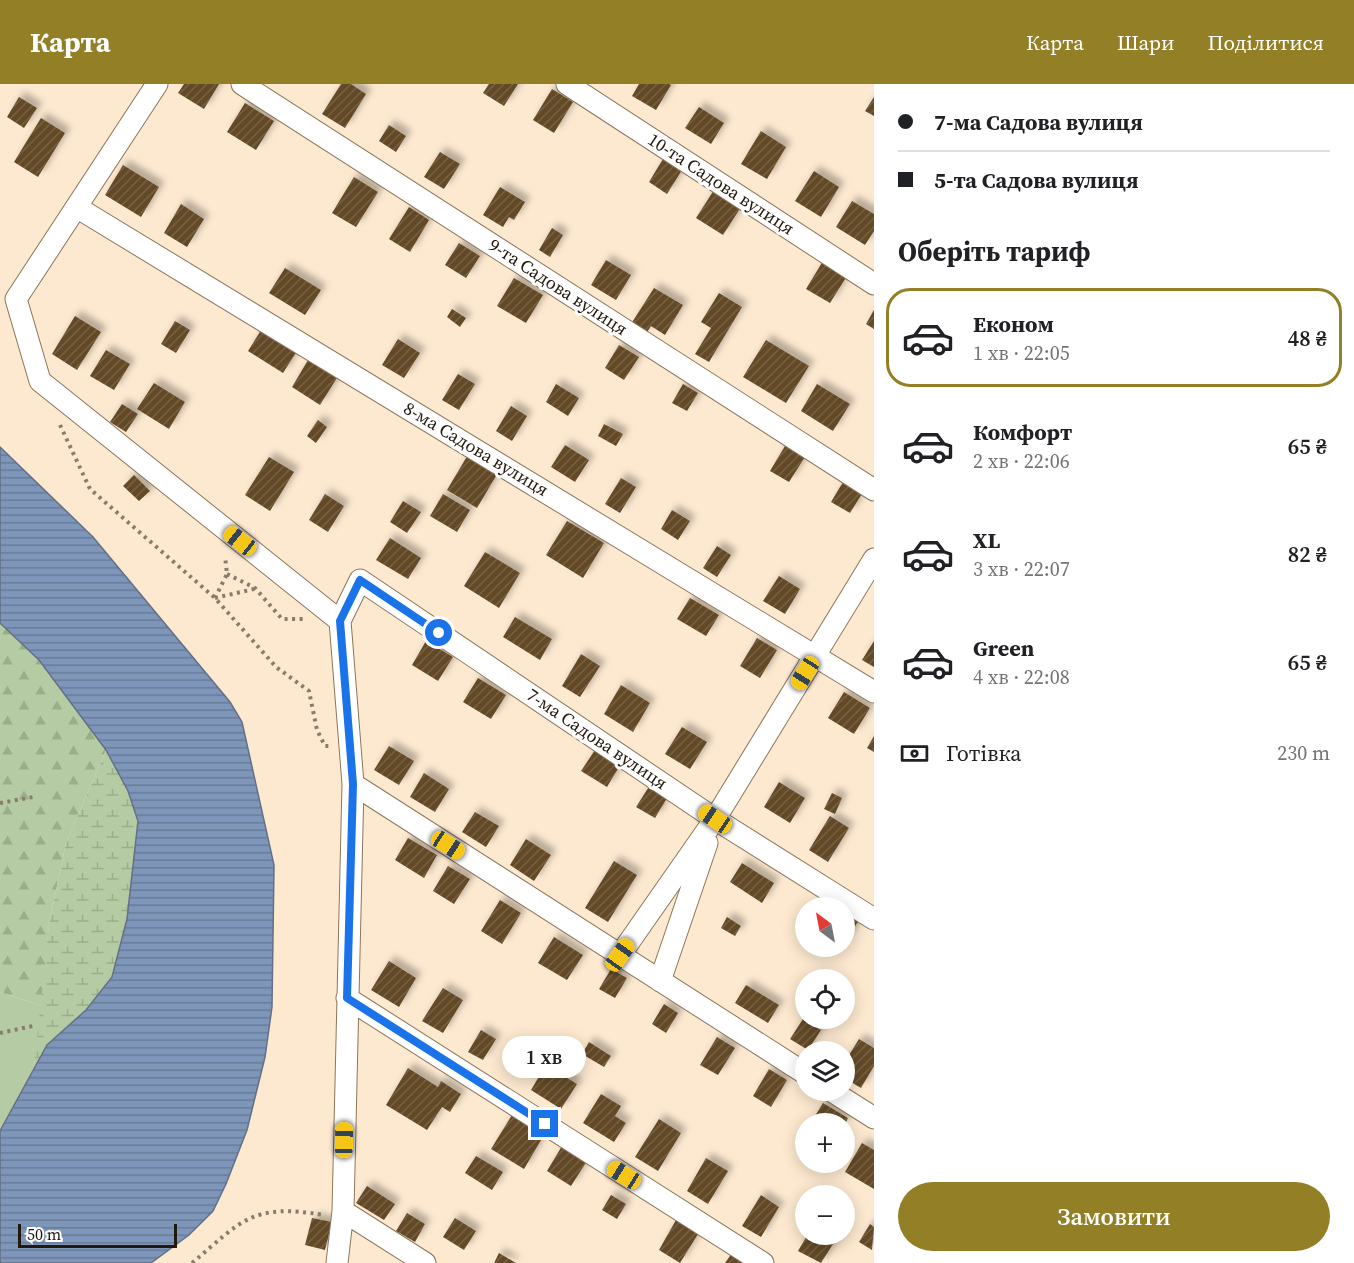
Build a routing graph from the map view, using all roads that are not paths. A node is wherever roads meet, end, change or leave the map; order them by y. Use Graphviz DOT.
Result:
graph roads {
  1 [pos="157,84"];
  2 [pos="242,84"];
  3 [pos="567,84"];
  4 [pos="78,208"];
  5 [pos="874,284"];
  6 [pos="874,490"];
  7 [pos="874,559"];
  8 [pos="340,621"];
  9 [pos="816,655"];
  10 [pos="874,692"];
  11 [pos="353,784"];
  12 [pos="715,819"];
  13 [pos="874,919"];
  14 [pos="620,955"];
  15 [pos="660,981"];
  16 [pos="347,998"];
  17 [pos="795,1067"];
  18 [pos="847,1101"];
  19 [pos="874,1118"];
  20 [pos="342,1215"];
  21 [pos="337,1263"];
  22 [pos="425,1263"];
  23 [pos="763,1263"];
  1 -- 4 [label="street"];
  2 -- 6 [label="street, 9-та Садова вулиця"];
  3 -- 5 [label="street, 10-та Садова вулиця"];
  4 -- 8 [label="street"];
  4 -- 9 [label="street, 8-ма Садова вулиця"];
  7 -- 9 [label="street"];
  8 -- 11 [label="street"];
  8 -- 12 [label="street, 7-ма Садова вулиця"];
  9 -- 10 [label="street, 8-ма Садова вулиця"];
  9 -- 12 [label="street"];
  11 -- 14 [label="street"];
  11 -- 16 [label="street"];
  12 -- 13 [label="street, 7-ма Садова вулиця"];
  12 -- 14 [label="street"];
  12 -- 15 [label="street"];
  14 -- 15 [label="street"];
  15 -- 17 [label="street"];
  16 -- 20 [label="street"];
  16 -- 23 [label="street"];
  18 -- 19 [label="street"];
  20 -- 21 [label="street"];
  20 -- 22 [label="street"];
}
